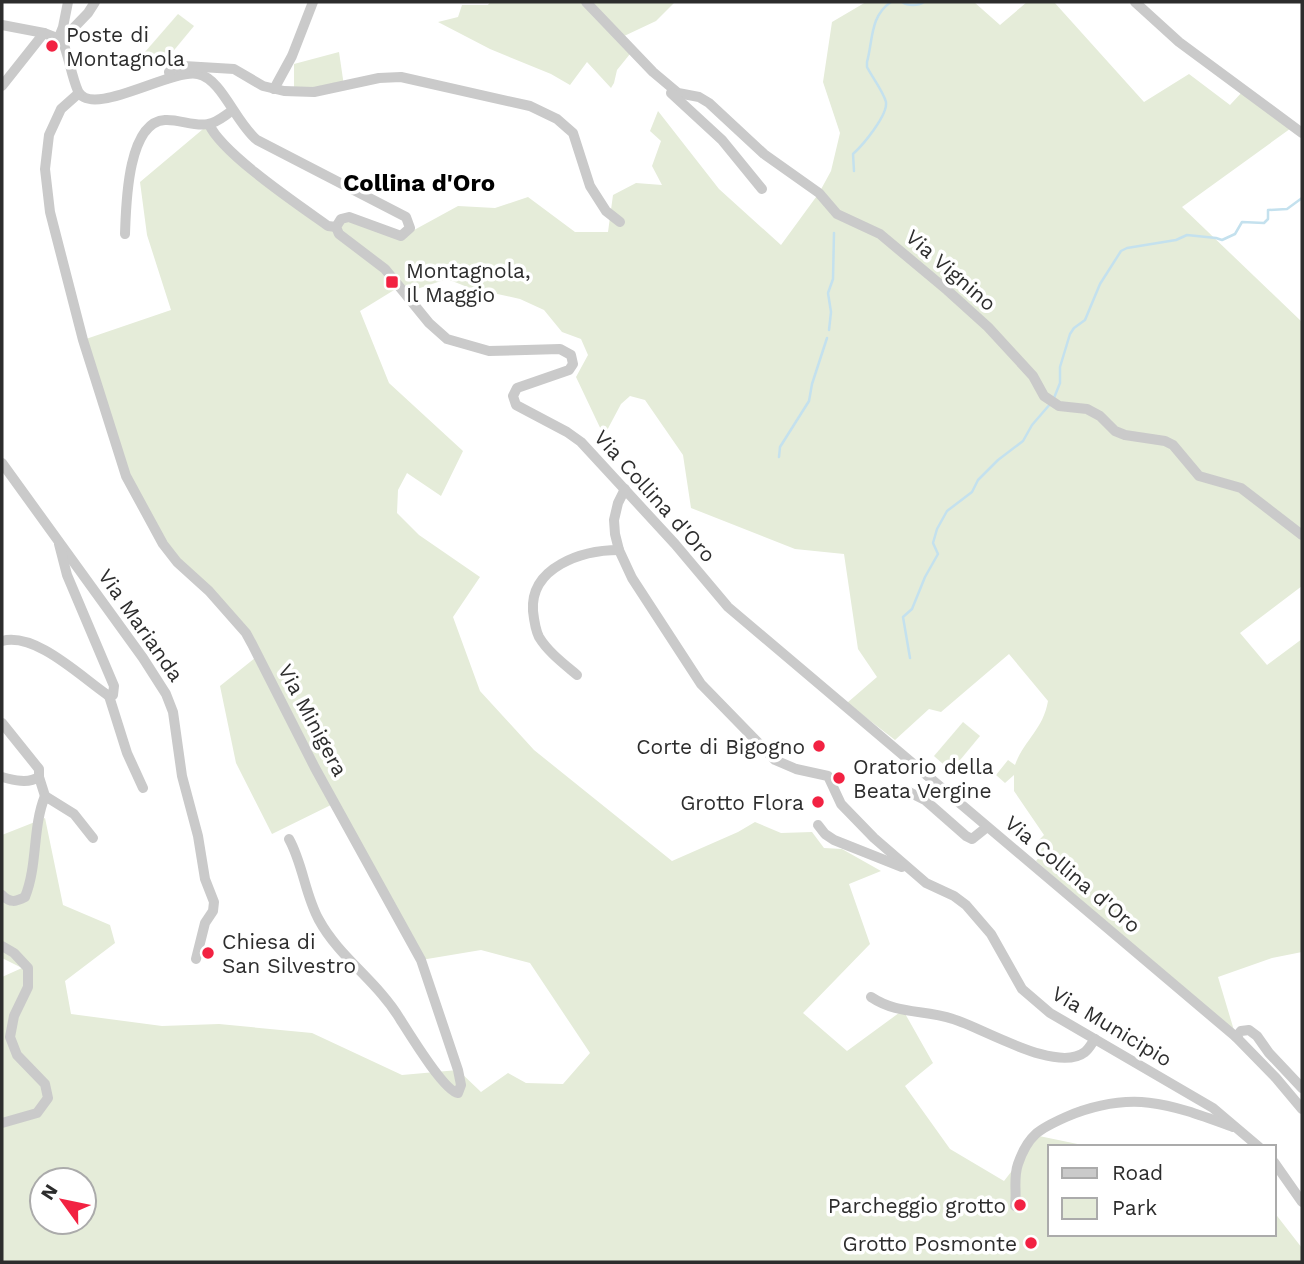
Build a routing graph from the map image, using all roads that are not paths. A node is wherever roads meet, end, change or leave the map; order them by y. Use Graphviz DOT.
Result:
graph roads {
  1 [pos="68,2"];
  2 [pos="95,2"];
  3 [pos="313,2"];
  4 [pos="586,2"];
  5 [pos="1135,2"];
  6 [pos="2,25"];
  7 [pos="44,33"];
  8 [pos="60,39"];
  9 [pos="7,70"];
  10 [pos="653,72"];
  11 [pos="170,76"];
  12 [pos="2,86"];
  13 [pos="274,89"];
  14 [pos="79,93"];
  15 [pos="232,111"];
  16 [pos="209,124"];
  17 [pos="1302,133"];
  18 [pos="762,190"];
  19 [pos="620,222"];
  20 [pos="336,227"];
  21 [pos="125,234"];
  22 [pos="2,463"];
  23 [pos="625,489"];
  24 [pos="1302,535"];
  25 [pos="58,541"];
  26 [pos="619,550"];
  27 [pos="2,641"];
  28 [pos="578,675"];
  29 [pos="109,696"];
  30 [pos="2,723"];
  31 [pos="2,777"];
  32 [pos="38,777"];
  33 [pos="143,788"];
  34 [pos="903,789"];
  35 [pos="45,796"];
  36 [pos="818,825"];
  37 [pos="987,827"];
  38 [pos="93,838"];
  39 [pos="289,839"];
  40 [pos="906,867"];
  41 [pos="2,895"];
  42 [pos="2,946"];
  43 [pos="196,959"];
  44 [pos="871,997"];
  45 [pos="1236,1037"];
  46 [pos="1095,1039"];
  47 [pos="1302,1088"];
  48 [pos="1302,1109"];
  49 [pos="2,1124"];
  50 [pos="1240,1129"];
  51 [pos="1257,1145"];
  52 [pos="1276,1166"];
  53 [pos="1302,1202"];
  54 [pos="1016,1206"];
  1 -- 8 [label="street"];
  2 -- 8 [label="street"];
  3 -- 13 [label="street"];
  4 -- 10 [label="street, Via Vignino"];
  5 -- 17 [label="street"];
  6 -- 7 [label="street"];
  7 -- 8 [label="street"];
  7 -- 9 [label="street"];
  8 -- 14 [label="street"];
  9 -- 12 [label="street"];
  10 -- 18 [label="street"];
  10 -- 24 [label="street, Via Vignino"];
  11 -- 13 [label="street"];
  11 -- 14 [label="street"];
  11 -- 15 [label="street"];
  13 -- 19 [label="street"];
  14 -- 39 [label="street, Via Minigera"];
  15 -- 16 [label="street"];
  15 -- 20 [label="street"];
  16 -- 20 [label="street"];
  16 -- 21 [label="street"];
  20 -- 23 [label="street, Via Collina d'Oro"];
  22 -- 25 [label="street, Via Marianda"];
  23 -- 26 [label="street"];
  23 -- 37 [label="street, Via Collina d'Oro"];
  25 -- 29 [label="street"];
  25 -- 43 [label="street, Via Marianda"];
  26 -- 28 [label="street"];
  26 -- 40 [label="street, Via Municipio"];
  27 -- 29 [label="street"];
  29 -- 33 [label="street"];
  30 -- 32 [label="street"];
  31 -- 32 [label="street"];
  32 -- 35 [label="street"];
  34 -- 37 [label="street"];
  35 -- 38 [label="street"];
  35 -- 41 [label="street"];
  36 -- 40 [label="street"];
  37 -- 45 [label="street, Via Collina d'Oro"];
  40 -- 46 [label="street, Via Municipio"];
  42 -- 49 [label="street"];
  44 -- 46 [label="street"];
  45 -- 47 [label="street"];
  45 -- 48 [label="street, Via Collina d'Oro"];
  46 -- 50 [label="street, Via Municipio"];
  50 -- 51 [label="street, Via Municipio"];
  50 -- 54 [label="street"];
  52 -- 53 [label="street"];
}
